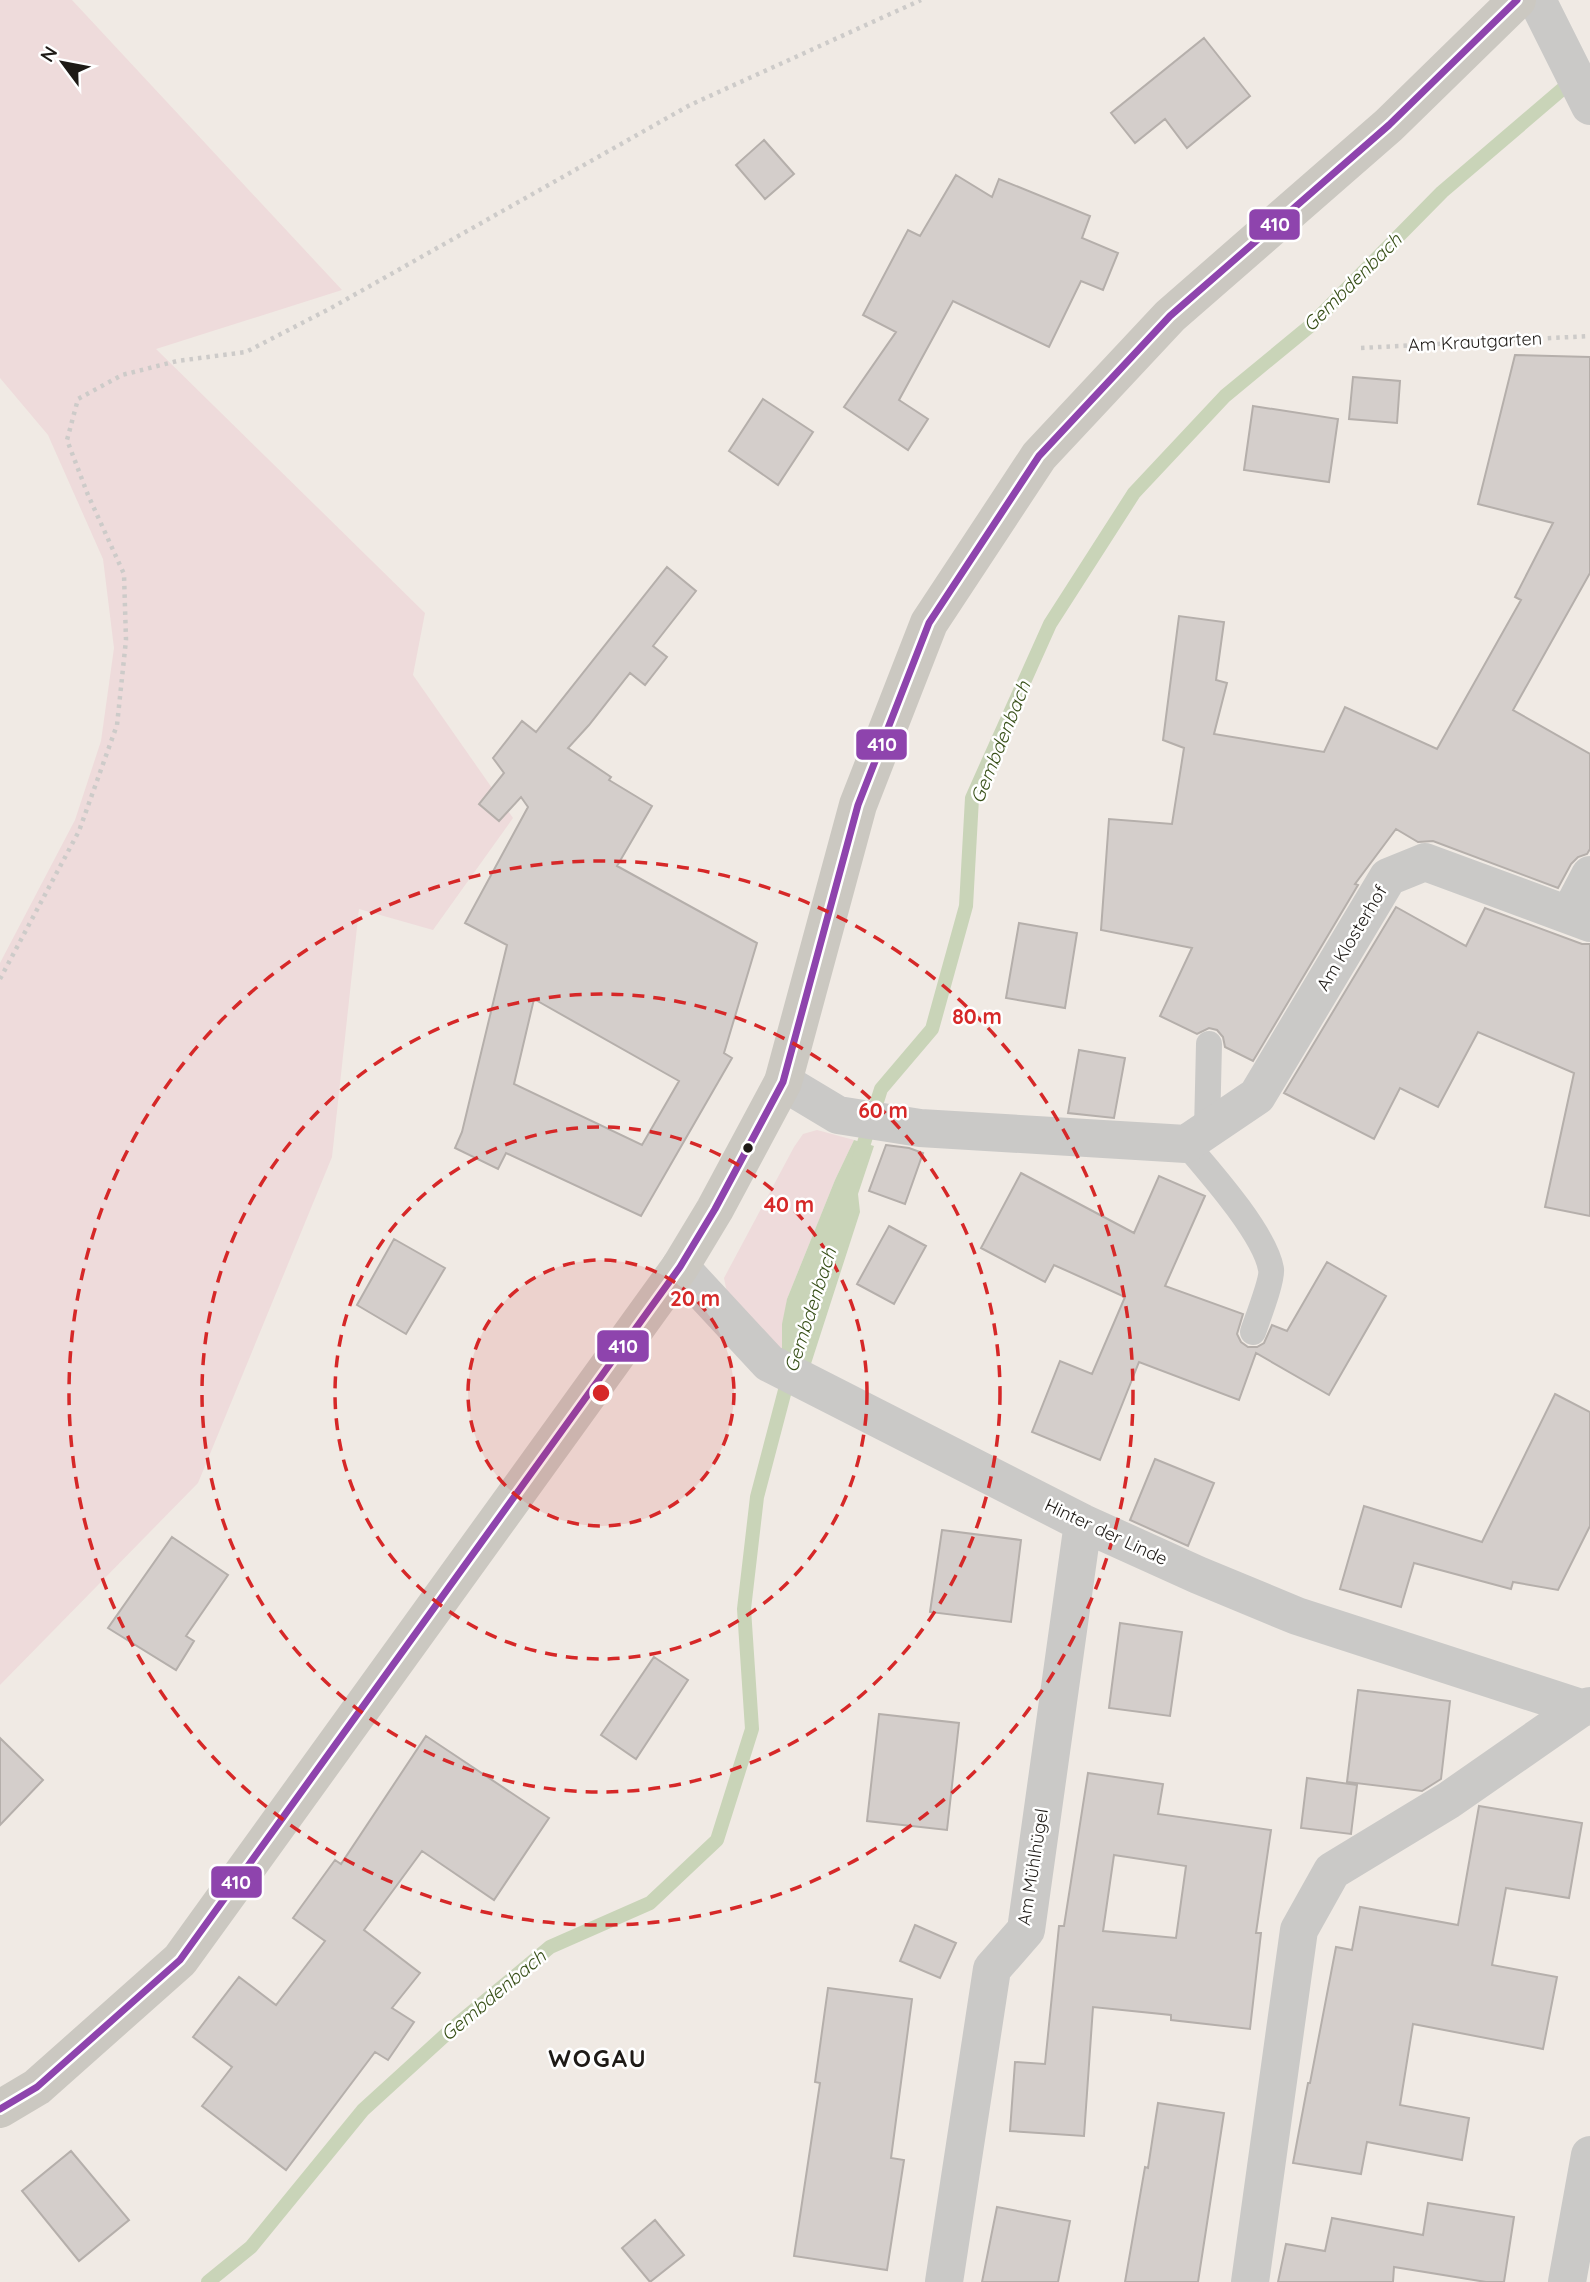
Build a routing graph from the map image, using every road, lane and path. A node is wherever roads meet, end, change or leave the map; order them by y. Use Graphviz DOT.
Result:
graph roads {
  1 [pos="920,0"];
  2 [pos="1517,0"];
  3 [pos="1537,0"];
  4 [pos="1590,106"];
  5 [pos="1590,336"];
  6 [pos="1361,348"];
  7 [pos="1590,875"];
  8 [pos="1580,919"];
  9 [pos="0,979"];
  10 [pos="1209,1044"];
  11 [pos="783,1082"];
  12 [pos="1197,1137"];
  13 [pos="680,1266"];
  14 [pos="1253,1332"];
  15 [pos="1083,1523"];
  16 [pos="1586,1707"];
  17 [pos="0,2109"];
  18 [pos="1590,2155"];
  19 [pos="944,2282"];
  20 [pos="1250,2282"];
  21 [pos="1567,2282"];
  1 -- 9 [label="path"];
  2 -- 11 [label="main road"];
  3 -- 4 [label="street"];
  5 -- 6 [label="path, Am Krautgarten"];
  7 -- 8 [label="street"];
  8 -- 12 [label="street, Am Klosterhof"];
  10 -- 12 [label="lane"];
  11 -- 12 [label="street"];
  11 -- 13 [label="main road"];
  12 -- 14 [label="lane"];
  13 -- 15 [label="street, Hinter der Linde"];
  13 -- 17 [label="main road"];
  15 -- 16 [label="street, Hinter der Linde"];
  15 -- 19 [label="street, Am Mühlhügel"];
  16 -- 20 [label="street"];
  18 -- 21 [label="street"];
}
